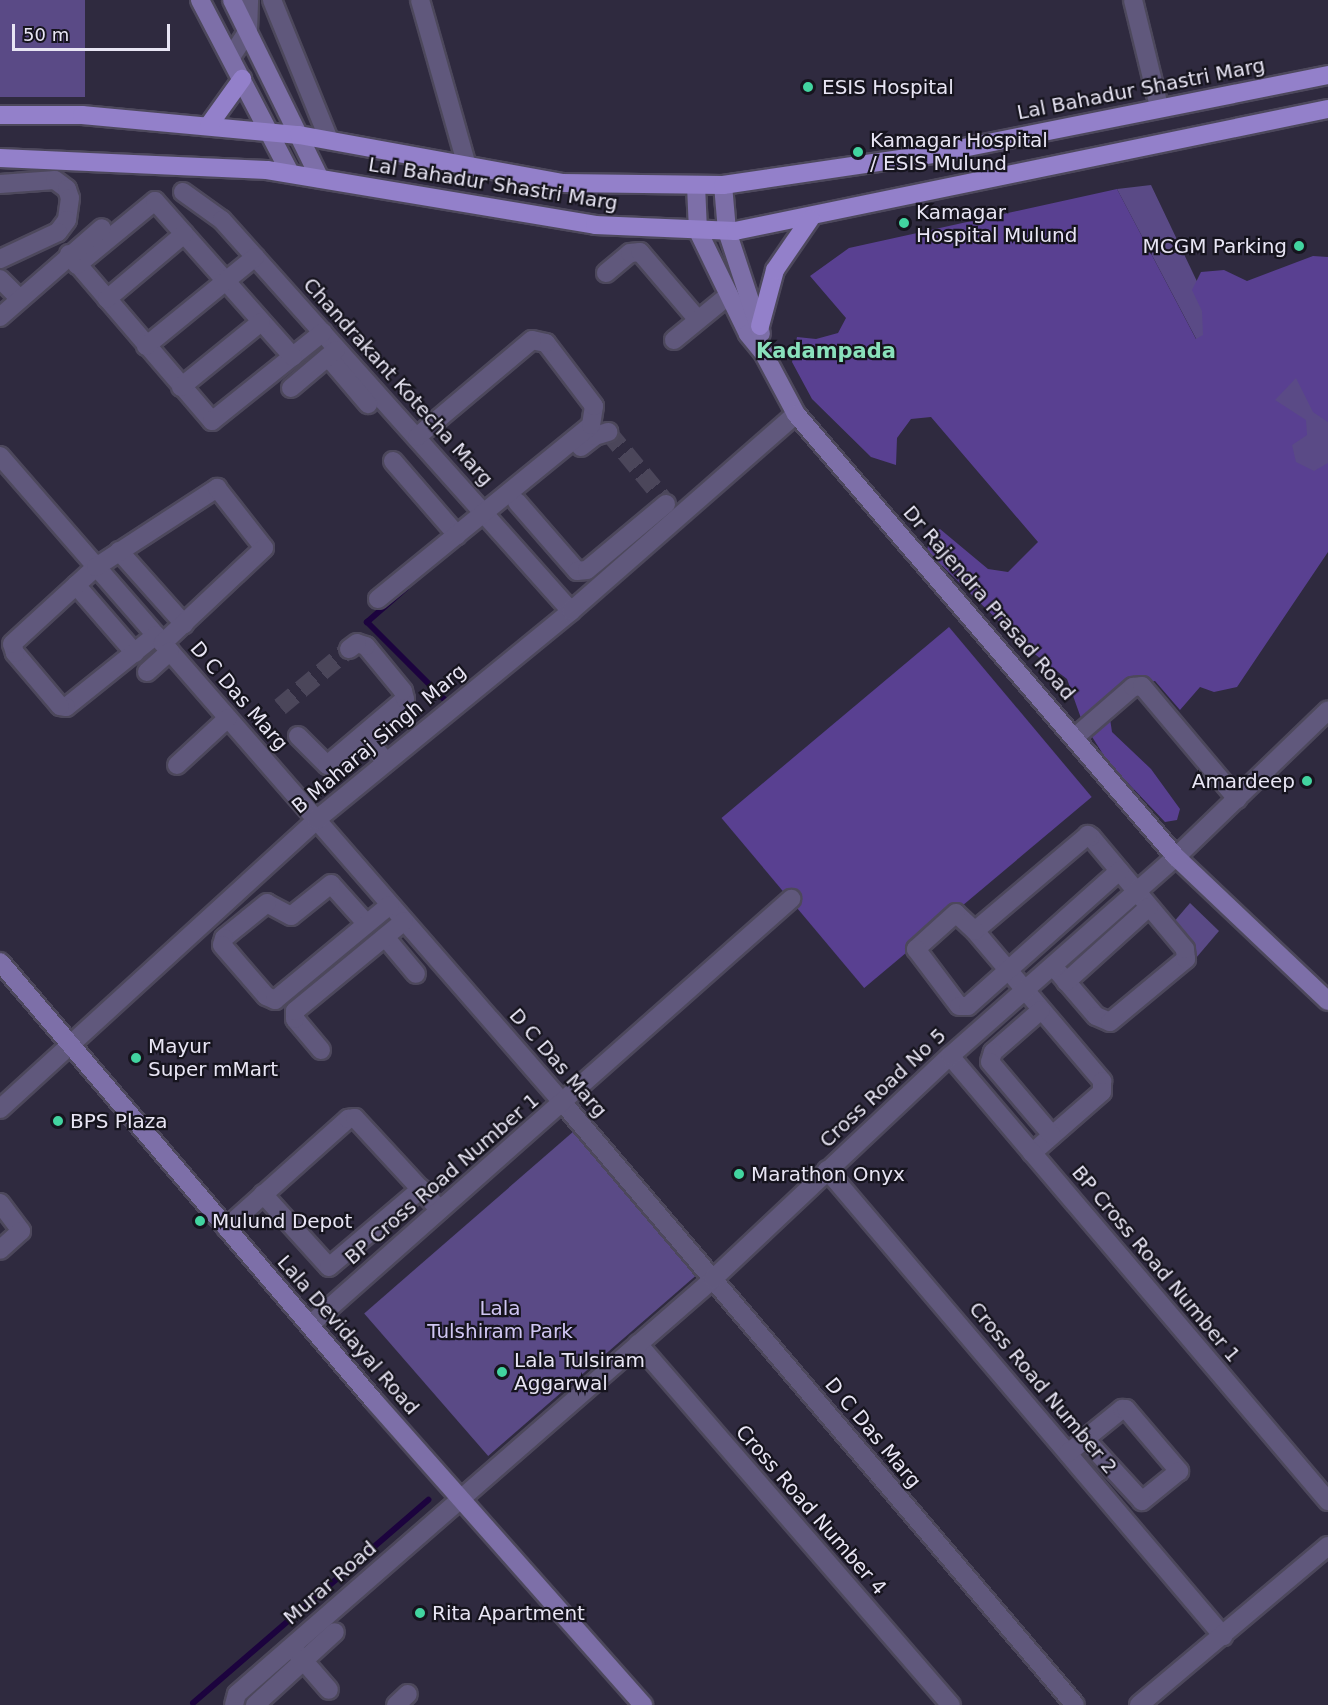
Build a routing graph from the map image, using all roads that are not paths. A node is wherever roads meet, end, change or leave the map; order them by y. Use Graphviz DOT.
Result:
graph roads {
  1 [pos="200,0"];
  2 [pos="232,0"];
  3 [pos="249,0"];
  4 [pos="272,0"];
  5 [pos="420,0"];
  6 [pos="1132,0"];
  7 [pos="248,31"];
  8 [pos="231,57"];
  9 [pos="1328,75"];
  10 [pos="242,79"];
  11 [pos="1159,107"];
  12 [pos="1328,108"];
  13 [pos="0,115"];
  14 [pos="209,125"];
  15 [pos="270,131"];
  16 [pos="299,135"];
  17 [pos="329,140"];
  18 [pos="0,158"];
  19 [pos="466,166"];
  20 [pos="290,173"];
  21 [pos="320,179"];
  22 [pos="0,184"];
  23 [pos="696,185"];
  24 [pos="723,185"];
  25 [pos="183,192"];
  26 [pos="143,195"];
  27 [pos="810,219"];
  28 [pos="698,231"];
  29 [pos="727,231"];
  30 [pos="184,234"];
  31 [pos="251,253"];
  32 [pos="0,260"];
  33 [pos="73,260"];
  34 [pos="606,273"];
  35 [pos="222,277"];
  36 [pos="0,279"];
  37 [pos="729,295"];
  38 [pos="20,299"];
  39 [pos="107,299"];
  40 [pos="0,317"];
  41 [pos="698,320"];
  42 [pos="261,322"];
  43 [pos="760,326"];
  44 [pos="323,332"];
  45 [pos="674,340"];
  46 [pos="143,342"];
  47 [pos="333,353"];
  48 [pos="764,354"];
  49 [pos="293,357"];
  50 [pos="181,387"];
  51 [pos="291,388"];
  52 [pos="796,414"];
  53 [pos="608,432"];
  54 [pos="417,437"];
  55 [pos="0,456"];
  56 [pos="393,461"];
  57 [pos="517,502"];
  58 [pos="669,507"];
  59 [pos="488,518"];
  60 [pos="457,535"];
  61 [pos="119,551"];
  62 [pos="96,567"];
  63 [pos="76,585"];
  64 [pos="378,599"];
  65 [pos="571,611"];
  66 [pos="184,624"];
  67 [pos="163,643"];
  68 [pos="349,649"];
  69 [pos="135,652"];
  70 [pos="147,672"];
  71 [pos="1328,710"];
  72 [pos="228,718"];
  73 [pos="364,735"];
  74 [pos="298,736"];
  75 [pos="1075,737"];
  76 [pos="386,762"];
  77 [pos="177,765"];
  78 [pos="1237,799"];
  79 [pos="316,820"];
  80 [pos="1176,857"];
  81 [pos="1119,871"];
  82 [pos="1136,892"];
  83 [pos="791,899"];
  84 [pos="390,905"];
  85 [pos="1149,907"];
  86 [pos="404,921"];
  87 [pos="366,923"];
  88 [pos="975,931"];
  89 [pos="385,937"];
  90 [pos="0,963"];
  91 [pos="1053,966"];
  92 [pos="1008,970"];
  93 [pos="416,975"];
  94 [pos="1066,982"];
  95 [pos="1025,990"];
  96 [pos="1328,1001"];
  97 [pos="1041,1010"];
  98 [pos="71,1046"];
  99 [pos="321,1050"];
  100 [pos="950,1056"];
  101 [pos="563,1103"];
  102 [pos="0,1110"];
  103 [pos="1052,1135"];
  104 [pos="1032,1153"];
  105 [pos="827,1170"];
  106 [pos="421,1189"];
  107 [pos="262,1194"];
  108 [pos="0,1203"];
  109 [pos="440,1210"];
  110 [pos="225,1228"];
  111 [pos="0,1250"];
  112 [pos="713,1279"];
  113 [pos="310,1325"];
  114 [pos="638,1344"];
  115 [pos="1085,1439"];
  116 [pos="1068,1453"];
  117 [pos="461,1498"];
  118 [pos="1328,1502"];
  119 [pos="1328,1546"];
  120 [pos="335,1632"];
  121 [pos="1223,1636"];
  122 [pos="291,1647"];
  123 [pos="303,1661"];
  124 [pos="328,1690"];
  125 [pos="234,1705"];
  126 [pos="255,1705"];
  127 [pos="643,1705"];
  128 [pos="951,1705"];
  129 [pos="1075,1705"];
  130 [pos="1139,1705"];
  1 -- 8 [label="street"];
  2 -- 7 [label="street"];
  3 -- 7 [label="street"];
  4 -- 17 [label="street"];
  5 -- 19 [label="street"];
  6 -- 11 [label="street"];
  7 -- 8 [label="street"];
  7 -- 16 [label="street"];
  8 -- 10 [label="street"];
  9 -- 11 [label="main road, Lal Bahadur Shastri Marg"];
  10 -- 14 [label="main road"];
  10 -- 15 [label="street"];
  11 -- 24 [label="main road, Lal Bahadur Shastri Marg"];
  12 -- 27 [label="main road, Lal Bahadur Shastri Marg"];
  13 -- 14 [label="main road, Lal Bahadur Shastri Marg"];
  14 -- 15 [label="main road, Lal Bahadur Shastri Marg"];
  15 -- 16 [label="main road, Lal Bahadur Shastri Marg"];
  15 -- 20 [label="street"];
  16 -- 17 [label="main road, Lal Bahadur Shastri Marg"];
  16 -- 21 [label="street"];
  17 -- 19 [label="main road, Lal Bahadur Shastri Marg"];
  18 -- 20 [label="main road, Lal Bahadur Shastri Marg"];
  19 -- 23 [label="main road, Lal Bahadur Shastri Marg"];
  20 -- 21 [label="main road, Lal Bahadur Shastri Marg"];
  21 -- 28 [label="main road, Lal Bahadur Shastri Marg"];
  22 -- 32 [label="street"];
  23 -- 24 [label="main road, Lal Bahadur Shastri Marg"];
  23 -- 28 [label="street, Dr Rajendra Prasad Road"];
  24 -- 29 [label="street"];
  25 -- 31 [label="street, Chandrakant Kotecha Marg"];
  26 -- 33 [label="street"];
  27 -- 29 [label="main road, Lal Bahadur Shastri Marg"];
  27 -- 43 [label="main road"];
  28 -- 29 [label="main road, Lal Bahadur Shastri Marg"];
  28 -- 37 [label="street, Dr Rajendra Prasad Road"];
  29 -- 43 [label="street"];
  30 -- 33 [label="street"];
  30 -- 35 [label="street"];
  30 -- 39 [label="street"];
  31 -- 35 [label="street"];
  31 -- 44 [label="street, Chandrakant Kotecha Marg"];
  33 -- 38 [label="street"];
  33 -- 39 [label="street"];
  34 -- 41 [label="street"];
  35 -- 42 [label="street"];
  35 -- 46 [label="street"];
  36 -- 38 [label="street"];
  37 -- 41 [label="street"];
  37 -- 48 [label="street, Dr Rajendra Prasad Road"];
  38 -- 40 [label="street"];
  39 -- 46 [label="street"];
  41 -- 45 [label="street"];
  42 -- 49 [label="street"];
  42 -- 50 [label="street"];
  43 -- 48 [label="street"];
  44 -- 47 [label="street, Chandrakant Kotecha Marg"];
  44 -- 49 [label="street"];
  46 -- 50 [label="street"];
  47 -- 51 [label="street"];
  47 -- 54 [label="street, Chandrakant Kotecha Marg"];
  48 -- 52 [label="street, Dr Rajendra Prasad Road"];
  49 -- 50 [label="street"];
  52 -- 58 [label="street, B Maharaj Singh Marg"];
  52 -- 75 [label="street, Dr Rajendra Prasad Road"];
  53 -- 57 [label="street"];
  54 -- 59 [label="street, Chandrakant Kotecha Marg"];
  54 -- 59 [label="street"];
  55 -- 62 [label="street, D C Das Marg"];
  56 -- 60 [label="street"];
  57 -- 58 [label="street"];
  57 -- 59 [label="street"];
  58 -- 65 [label="street, B Maharaj Singh Marg"];
  59 -- 60 [label="street"];
  59 -- 65 [label="street, Chandrakant Kotecha Marg"];
  60 -- 64 [label="street"];
  61 -- 62 [label="street"];
  61 -- 66 [label="street"];
  61 -- 66 [label="street"];
  62 -- 63 [label="street"];
  62 -- 67 [label="street, D C Das Marg"];
  63 -- 69 [label="street"];
  63 -- 69 [label="street"];
  65 -- 76 [label="street, B Maharaj Singh Marg"];
  66 -- 67 [label="street"];
  67 -- 69 [label="street"];
  67 -- 70 [label="street"];
  67 -- 72 [label="street, D C Das Marg"];
  68 -- 73 [label="street"];
  71 -- 78 [label="street, Cross Road No 5"];
  72 -- 77 [label="street"];
  72 -- 79 [label="street, D C Das Marg"];
  73 -- 74 [label="street"];
  73 -- 76 [label="street"];
  75 -- 78 [label="street"];
  75 -- 80 [label="street, Dr Rajendra Prasad Road"];
  76 -- 79 [label="street, B Maharaj Singh Marg"];
  78 -- 80 [label="street, Cross Road No 5"];
  79 -- 84 [label="street, D C Das Marg"];
  79 -- 98 [label="street, B Maharaj Singh Marg"];
  80 -- 82 [label="street, Cross Road No 5"];
  80 -- 96 [label="street, Dr Rajendra Prasad Road"];
  81 -- 82 [label="street"];
  81 -- 88 [label="street"];
  81 -- 92 [label="street"];
  82 -- 85 [label="street"];
  82 -- 91 [label="street, Cross Road No 5"];
  83 -- 101 [label="street, BP Cross Road Number 1"];
  84 -- 86 [label="street, D C Das Marg"];
  84 -- 87 [label="street"];
  85 -- 94 [label="street"];
  85 -- 94 [label="street"];
  86 -- 89 [label="street"];
  86 -- 101 [label="street, D C Das Marg"];
  87 -- 87 [label="street"];
  88 -- 92 [label="street"];
  88 -- 92 [label="street"];
  89 -- 93 [label="street"];
  89 -- 99 [label="street"];
  90 -- 98 [label="street, Lala Devidayal Road"];
  91 -- 94 [label="street"];
  91 -- 95 [label="street, Cross Road No 5"];
  92 -- 95 [label="street"];
  95 -- 97 [label="street"];
  95 -- 100 [label="street, Cross Road No 5"];
  97 -- 103 [label="street"];
  97 -- 103 [label="street"];
  98 -- 102 [label="street, B Maharaj Singh Marg"];
  98 -- 110 [label="street, Lala Devidayal Road"];
  100 -- 104 [label="street, BP Cross Road Number 1"];
  100 -- 105 [label="street, Cross Road No 5"];
  101 -- 109 [label="street, BP Cross Road Number 1"];
  101 -- 112 [label="street, D C Das Marg"];
  103 -- 104 [label="street"];
  104 -- 118 [label="street, BP Cross Road Number 1"];
  105 -- 112 [label="street, Cross Road No 5"];
  105 -- 116 [label="street, Cross Road Number 2"];
  106 -- 107 [label="street"];
  106 -- 107 [label="street"];
  106 -- 109 [label="street"];
  107 -- 110 [label="street"];
  108 -- 111 [label="street"];
  109 -- 113 [label="street, BP Cross Road Number 1"];
  110 -- 113 [label="street, Lala Devidayal Road"];
  112 -- 114 [label="street, Cross Road No 5"];
  112 -- 129 [label="street, D C Das Marg"];
  113 -- 117 [label="street, Lala Devidayal Road"];
  114 -- 117 [label="street, Cross Road No 5"];
  114 -- 128 [label="street, Cross Road Number 4"];
  115 -- 115 [label="street"];
  115 -- 116 [label="street"];
  116 -- 121 [label="street, Cross Road Number 2"];
  117 -- 122 [label="street, Murar Road"];
  117 -- 127 [label="street, Lala Devidayal Road"];
  119 -- 121 [label="street"];
  120 -- 123 [label="street"];
  121 -- 130 [label="street"];
  122 -- 123 [label="street"];
  122 -- 125 [label="street, Murar Road"];
  123 -- 124 [label="street"];
  123 -- 126 [label="street"];
}
